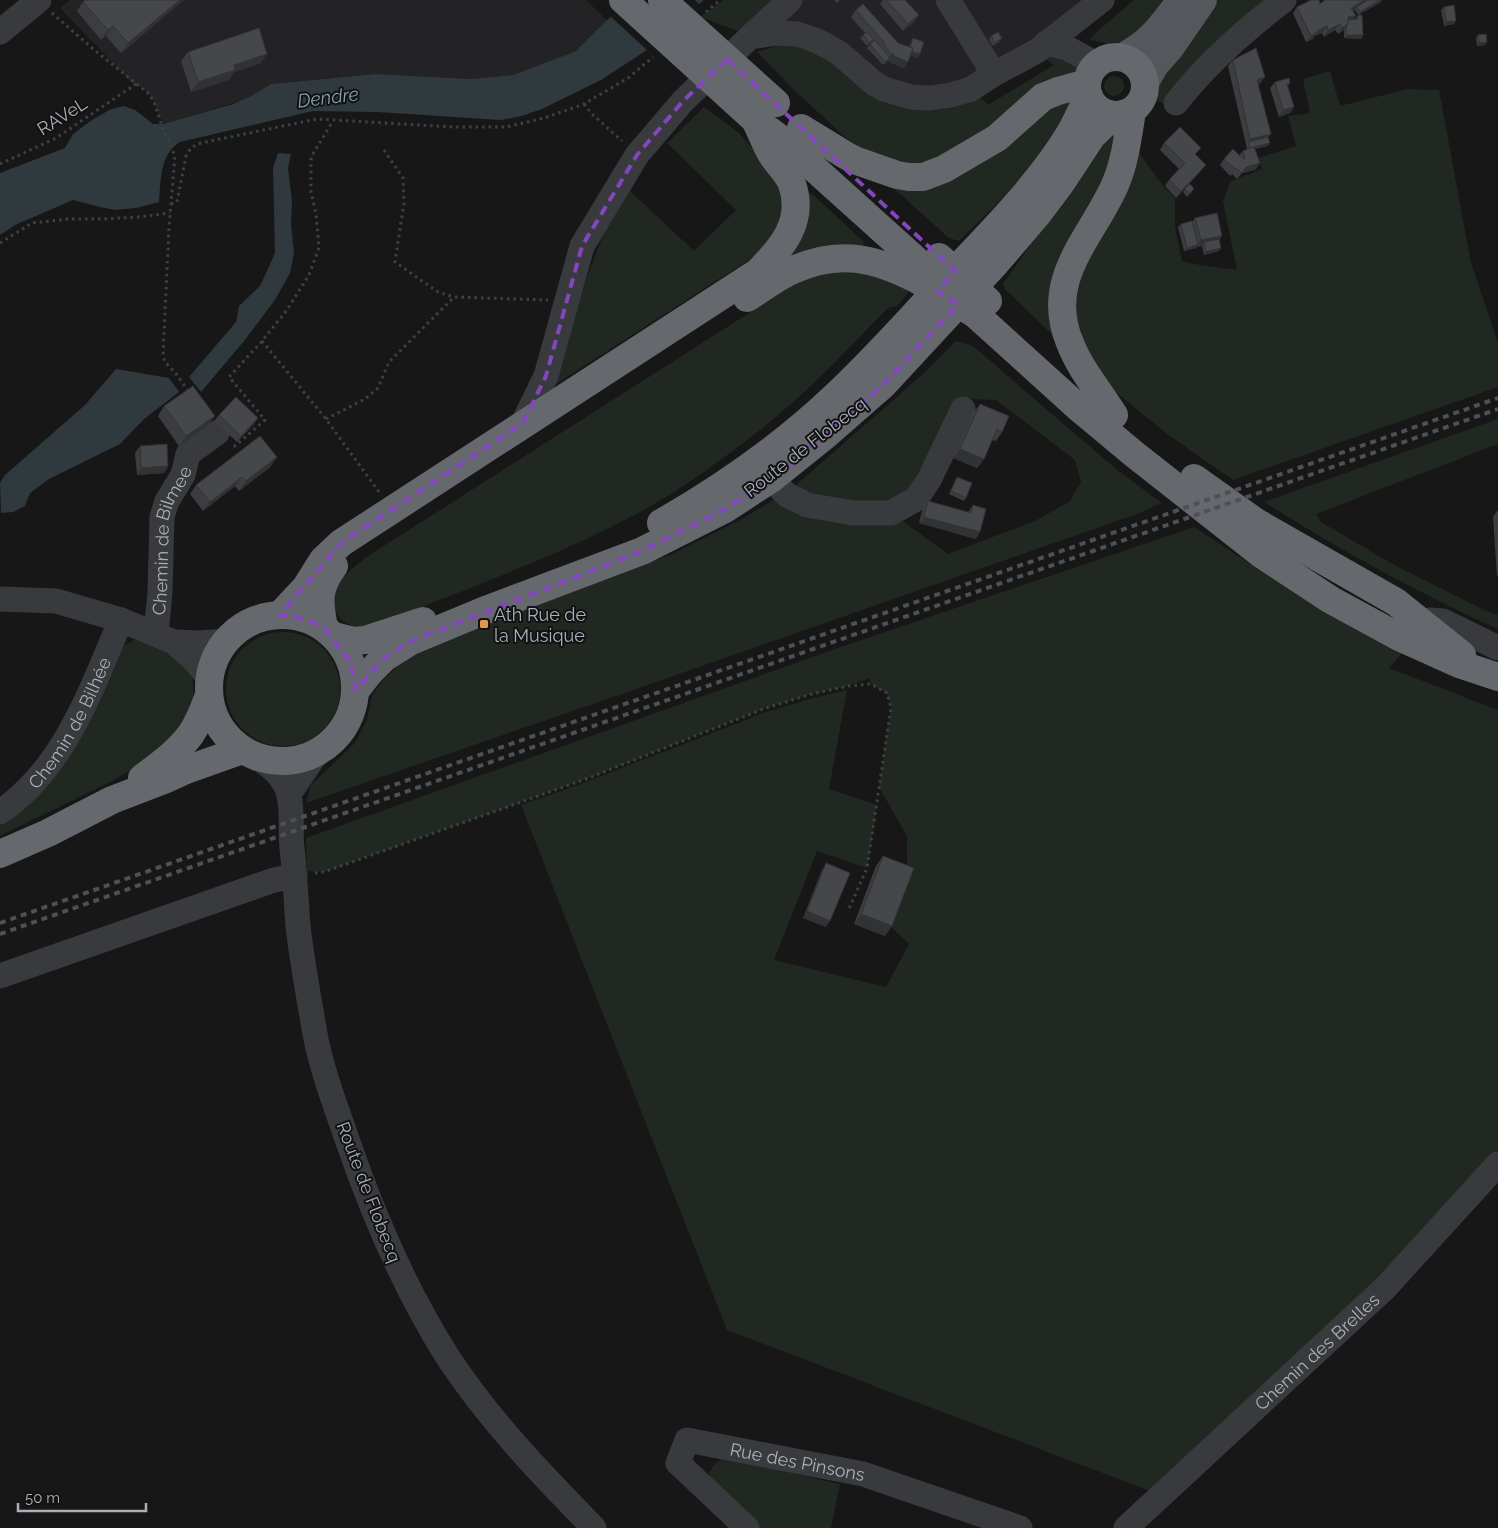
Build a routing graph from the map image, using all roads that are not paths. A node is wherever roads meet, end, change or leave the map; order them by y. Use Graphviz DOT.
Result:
graph roads {
  1 [pos="623,0"];
  2 [pos="662,0"];
  3 [pos="790,0"];
  4 [pos="948,0"];
  5 [pos="1102,0"];
  6 [pos="1181,0"];
  7 [pos="1203,0"];
  8 [pos="1284,0"];
  9 [pos="44,5"];
  10 [pos="1076,21"];
  11 [pos="0,32"];
  12 [pos="750,37"];
  13 [pos="1046,43"];
  14 [pos="1099,72"];
  15 [pos="994,74"];
  16 [pos="1146,81"];
  17 [pos="1176,103"];
  18 [pos="765,111"];
  19 [pos="1124,113"];
  20 [pos="802,128"];
  21 [pos="928,269"];
  22 [pos="981,307"];
  23 [pos="964,409"];
  24 [pos="1114,415"];
  25 [pos="523,423"];
  26 [pos="217,433"];
  27 [pos="771,479"];
  28 [pos="0,599"];
  29 [pos="280,615"];
  30 [pos="121,620"];
  31 [pos="1421,622"];
  32 [pos="329,632"];
  33 [pos="165,638"];
  34 [pos="226,641"];
  35 [pos="1498,648"];
  36 [pos="1498,676"];
  37 [pos="210,687"];
  38 [pos="356,690"];
  39 [pos="249,753"];
  40 [pos="316,754"];
  41 [pos="289,794"];
  42 [pos="112,800"];
  43 [pos="0,812"];
  44 [pos="0,854"];
  45 [pos="295,876"];
  46 [pos="0,976"];
  47 [pos="1498,1164"];
  48 [pos="594,1528"];
  49 [pos="747,1528"];
  50 [pos="1020,1528"];
  51 [pos="1126,1528"];
  1 -- 18 [label="highway, bridge"];
  2 -- 18 [label="highway, bridge"];
  3 -- 12 [label="street"];
  4 -- 15 [label="street"];
  5 -- 10 [label="street"];
  6 -- 14 [label="main road"];
  7 -- 16 [label="main road"];
  8 -- 17 [label="street"];
  9 -- 11 [label="street"];
  10 -- 13 [label="street"];
  10 -- 14 [label="street"];
  12 -- 15 [label="street"];
  12 -- 25 [label="street"];
  13 -- 14 [label="street"];
  13 -- 15 [label="street"];
  14 -- 16 [label="highway"];
  14 -- 19 [label="highway"];
  14 -- 20 [label="highway"];
  14 -- 32 [label="highway, Route de Flobecq"];
  16 -- 19 [label="highway"];
  18 -- 20 [label="highway"];
  18 -- 21 [label="highway"];
  18 -- 25 [label="highway"];
  19 -- 24 [label="highway"];
  19 -- 27 [label="highway, Route de Flobecq"];
  20 -- 21 [label="highway"];
  21 -- 22 [label="highway, bridge"];
  21 -- 32 [label="highway"];
  22 -- 24 [label="highway"];
  22 -- 36 [label="highway"];
  23 -- 27 [label="street"];
  24 -- 31 [label="highway"];
  25 -- 29 [label="highway"];
  26 -- 33 [label="street, Chemin de Bilmee"];
  27 -- 38 [label="highway, Route de Flobecq"];
  28 -- 30 [label="street"];
  29 -- 32 [label="highway"];
  29 -- 34 [label="highway"];
  30 -- 33 [label="street"];
  30 -- 43 [label="street, Chemin de Bilhée"];
  31 -- 35 [label="street"];
  31 -- 36 [label="highway"];
  32 -- 38 [label="highway"];
  33 -- 34 [label="street"];
  33 -- 37 [label="street"];
  34 -- 37 [label="highway"];
  37 -- 39 [label="highway"];
  37 -- 42 [label="highway"];
  38 -- 40 [label="highway"];
  39 -- 40 [label="highway"];
  39 -- 41 [label="street, Route de Flobecq"];
  39 -- 42 [label="highway"];
  40 -- 41 [label="street"];
  41 -- 45 [label="street, Route de Flobecq"];
  42 -- 44 [label="highway"];
  45 -- 46 [label="street"];
  45 -- 48 [label="street, Route de Flobecq"];
  47 -- 51 [label="street, Chemin des Brelles"];
  49 -- 50 [label="street, Rue des Pinsons"];
}
